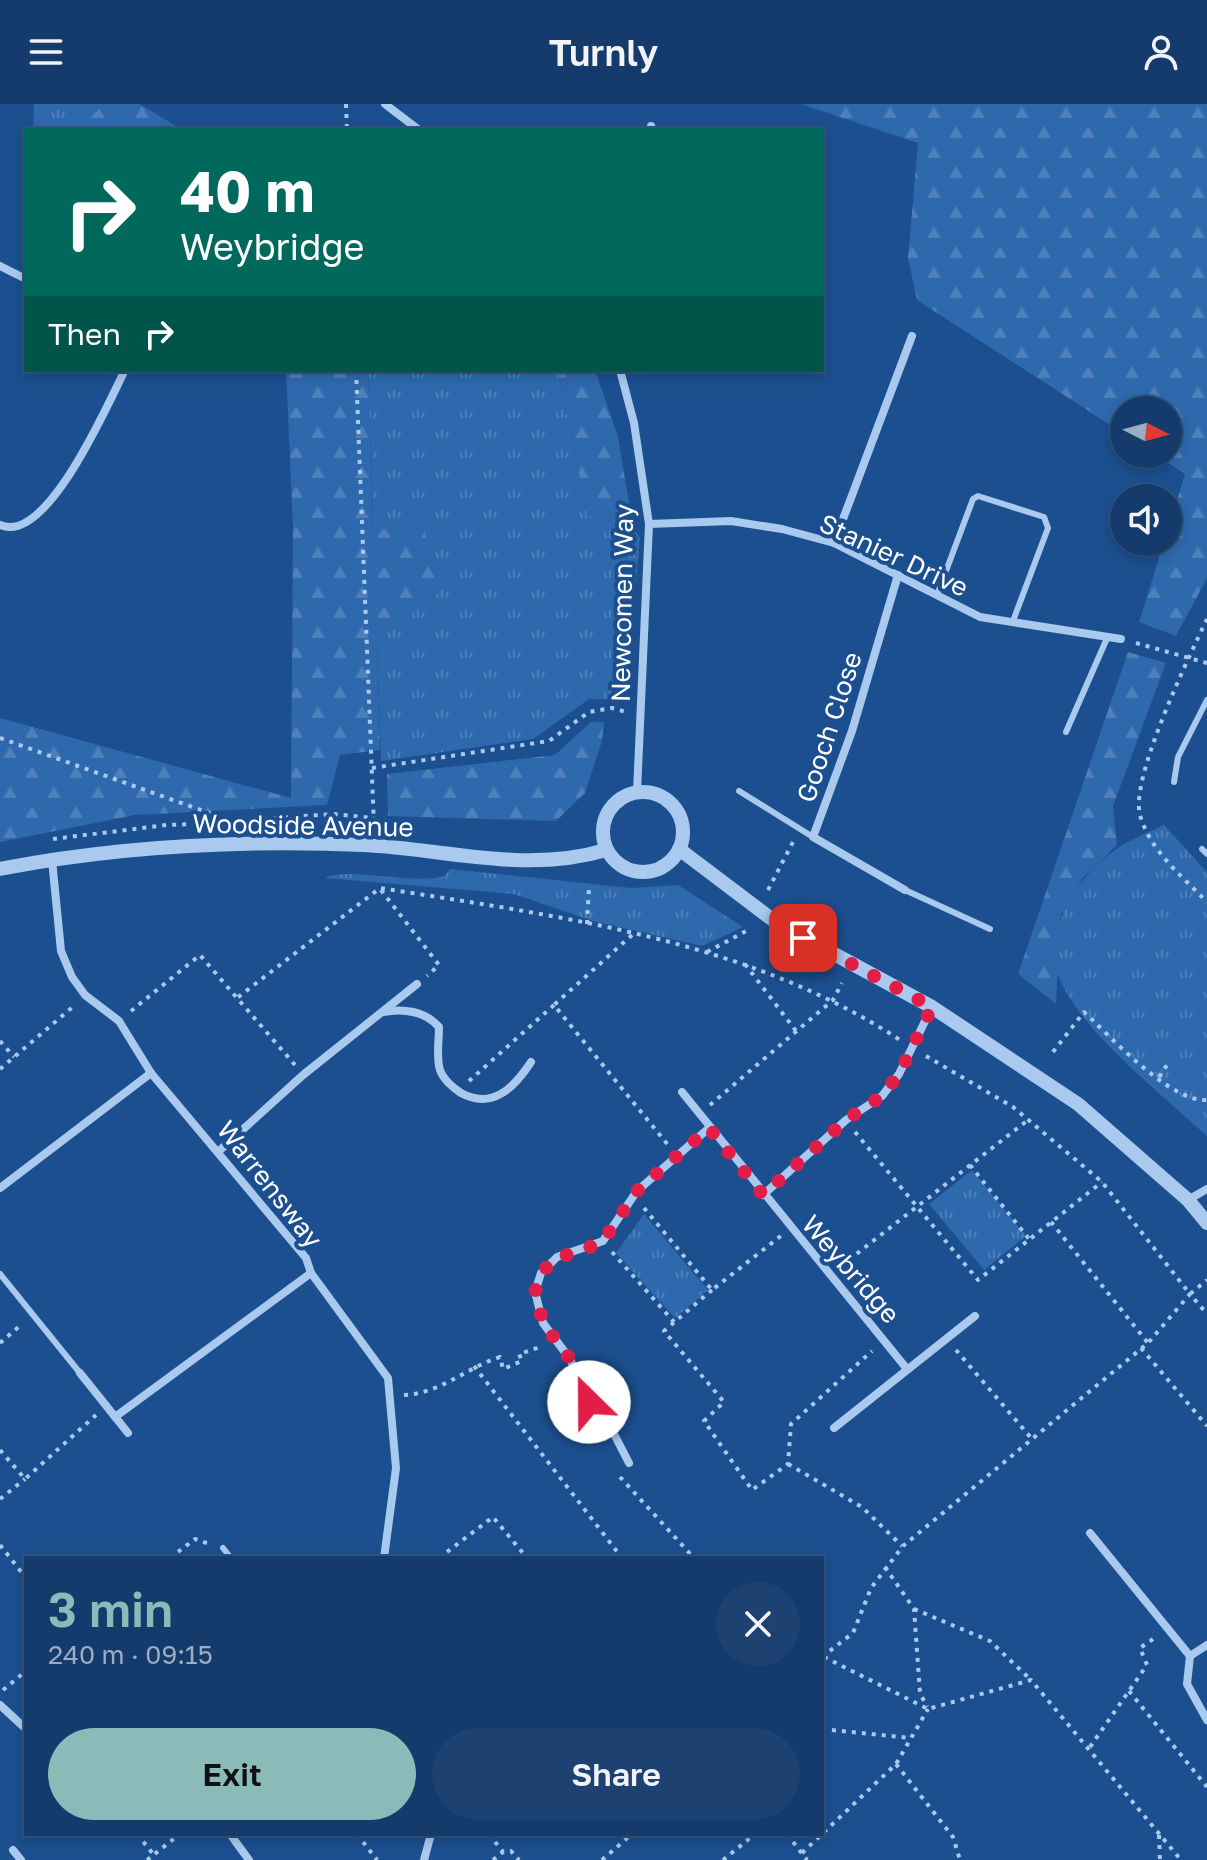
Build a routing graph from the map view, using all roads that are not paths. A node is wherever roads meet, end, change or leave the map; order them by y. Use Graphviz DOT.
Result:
graph roads {
  1 [pos="385,104"];
  2 [pos="416,128"];
  3 [pos="0,266"];
  4 [pos="24,278"];
  5 [pos="912,336"];
  6 [pos="124,372"];
  7 [pos="621,372"];
  8 [pos="649,524"];
  9 [pos="0,525"];
  10 [pos="834,543"];
  11 [pos="898,575"];
  12 [pos="937,595"];
  13 [pos="1013,621"];
  14 [pos="1108,636"];
  15 [pos="1121,639"];
  16 [pos="1207,700"];
  17 [pos="1066,732"];
  18 [pos="1174,782"];
  19 [pos="739,791"];
  20 [pos="637,792"];
  21 [pos="813,837"];
  22 [pos="679,849"];
  23 [pos="606,850"];
  24 [pos="52,859"];
  25 [pos="0,869"];
  26 [pos="905,890"];
  27 [pos="990,929"];
  28 [pos="417,984"];
  29 [pos="932,1007"];
  30 [pos="378,1013"];
  31 [pos="531,1062"];
  32 [pos="151,1073"];
  33 [pos="682,1092"];
  34 [pos="709,1128"];
  35 [pos="219,1151"];
  36 [pos="0,1188"];
  37 [pos="1207,1189"];
  38 [pos="763,1195"];
  39 [pos="1188,1200"];
  40 [pos="1207,1223"];
  41 [pos="311,1273"];
  42 [pos="0,1274"];
  43 [pos="975,1316"];
  44 [pos="907,1369"];
  45 [pos="80,1373"];
  46 [pos="115,1417"];
  47 [pos="834,1428"];
  48 [pos="128,1433"];
  49 [pos="629,1463"];
  50 [pos="1090,1533"];
  51 [pos="223,1548"];
  52 [pos="229,1556"];
  53 [pos="384,1556"];
  54 [pos="1207,1645"];
  55 [pos="1190,1656"];
  56 [pos="0,1705"];
  57 [pos="1207,1720"];
  58 [pos="24,1727"];
  59 [pos="231,1836"];
  60 [pos="430,1836"];
  61 [pos="13,1850"];
  62 [pos="21,1860"];
  63 [pos="249,1860"];
  64 [pos="424,1860"];
  1 -- 2 [label="street"];
  3 -- 4 [label="street"];
  5 -- 10 [label="street"];
  6 -- 9 [label="street"];
  7 -- 8 [label="street, Newcomen Way"];
  8 -- 10 [label="street, Stanier Drive"];
  8 -- 20 [label="street, Newcomen Way"];
  10 -- 11 [label="street, Stanier Drive"];
  11 -- 12 [label="street, Stanier Drive"];
  11 -- 21 [label="street, Gooch Close"];
  12 -- 13 [label="street, Stanier Drive"];
  12 -- 13 [label="lane"];
  13 -- 14 [label="street, Stanier Drive"];
  14 -- 15 [label="street, Stanier Drive"];
  14 -- 17 [label="lane"];
  16 -- 18 [label="lane"];
  19 -- 21 [label="lane"];
  20 -- 22 [label="street"];
  20 -- 23 [label="street"];
  21 -- 26 [label="street, Gooch Close"];
  22 -- 23 [label="street"];
  22 -- 29 [label="street"];
  23 -- 24 [label="street, Woodside Avenue"];
  24 -- 25 [label="street, Woodside Avenue"];
  24 -- 32 [label="street, Warrensway"];
  26 -- 27 [label="lane"];
  28 -- 30 [label="street"];
  29 -- 38 [label="street"];
  29 -- 39 [label="street"];
  30 -- 31 [label="street"];
  30 -- 35 [label="street"];
  32 -- 35 [label="street, Warrensway"];
  32 -- 36 [label="street"];
  33 -- 34 [label="street, Weybridge"];
  34 -- 38 [label="street, Weybridge"];
  34 -- 49 [label="street"];
  35 -- 41 [label="street, Warrensway"];
  37 -- 39 [label="street"];
  38 -- 44 [label="street, Weybridge"];
  39 -- 40 [label="street"];
  41 -- 46 [label="street"];
  41 -- 53 [label="street, Warrensway"];
  42 -- 45 [label="lane"];
  43 -- 44 [label="street"];
  44 -- 47 [label="street"];
  45 -- 46 [label="street"];
  46 -- 48 [label="street"];
  50 -- 55 [label="street"];
  51 -- 52 [label="lane"];
  54 -- 55 [label="street"];
  55 -- 57 [label="street"];
  56 -- 58 [label="street"];
  59 -- 63 [label="street"];
  60 -- 64 [label="street"];
  61 -- 62 [label="street"];
}
